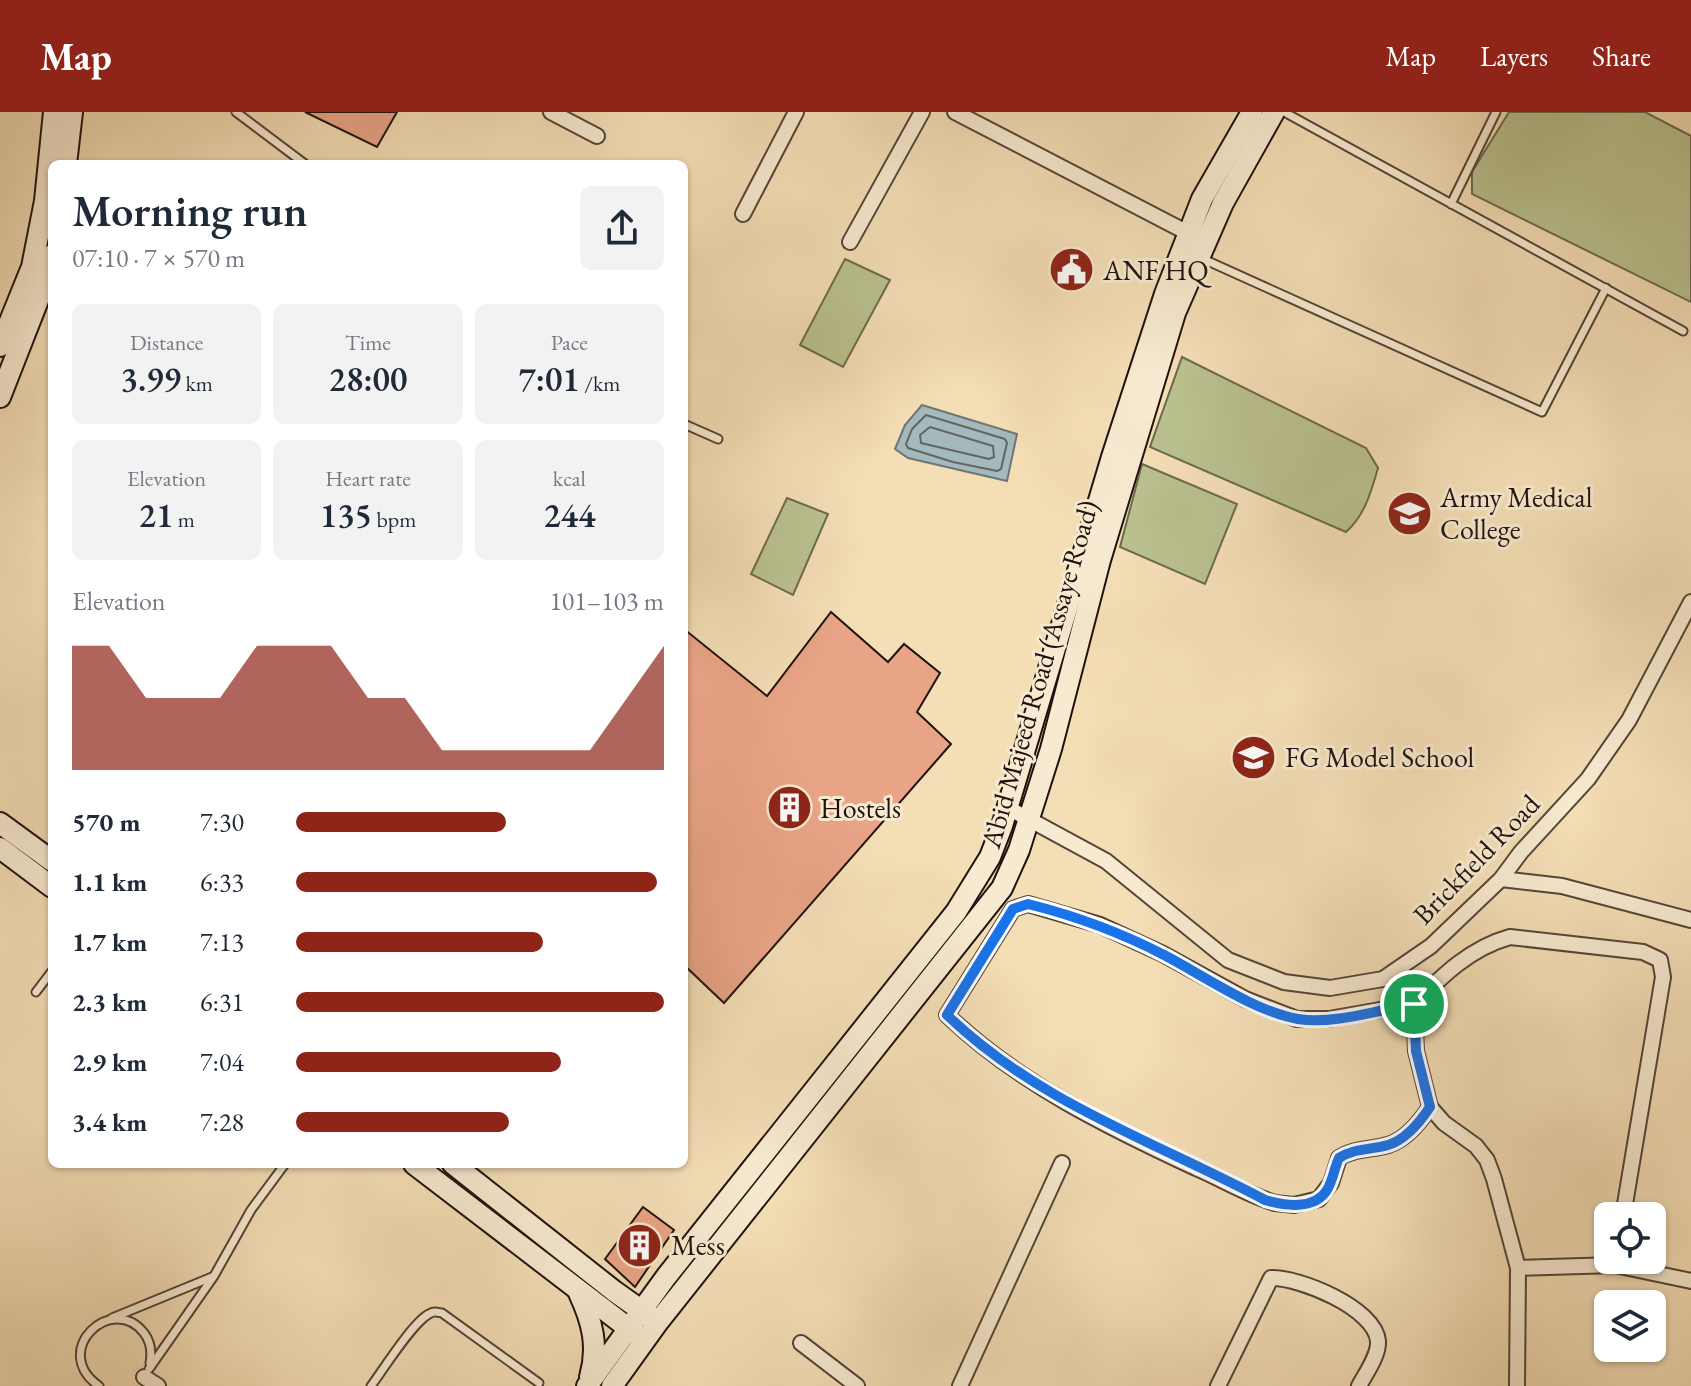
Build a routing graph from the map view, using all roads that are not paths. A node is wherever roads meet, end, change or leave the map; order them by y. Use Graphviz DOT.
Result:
graph roads {
  1 [pos="54,112"];
  2 [pos="72,112"];
  3 [pos="236,112"];
  4 [pos="551,112"];
  5 [pos="796,112"];
  6 [pos="922,112"];
  7 [pos="955,112"];
  8 [pos="1252,112"];
  9 [pos="1274,112"];
  10 [pos="1284,112"];
  11 [pos="1496,112"];
  12 [pos="597,136"];
  13 [pos="49,160"];
  14 [pos="66,160"];
  15 [pos="300,160"];
  16 [pos="48,171"];
  17 [pos="1451,204"];
  18 [pos="743,214"];
  19 [pos="1188,233"];
  20 [pos="850,242"];
  21 [pos="1199,256"];
  22 [pos="48,275"];
  23 [pos="1606,288"];
  24 [pos="1683,331"];
  25 [pos="0,346"];
  26 [pos="0,397"];
  27 [pos="688,426"];
  28 [pos="718,439"];
  29 [pos="1691,602"];
  30 [pos="1008,808"];
  31 [pos="1029,819"];
  32 [pos="0,823"];
  33 [pos="0,848"];
  34 [pos="48,858"];
  35 [pos="1501,879"];
  36 [pos="48,884"];
  37 [pos="1691,920"];
  38 [pos="48,976"];
  39 [pos="36,992"];
  40 [pos="1414,1004"];
  41 [pos="1430,1107"];
  42 [pos="1062,1163"];
  43 [pos="282,1168"];
  44 [pos="419,1168"];
  45 [pos="458,1168"];
  46 [pos="1625,1202"];
  47 [pos="1594,1264"];
  48 [pos="1518,1268"];
  49 [pos="1662,1274"];
  50 [pos="214,1276"];
  51 [pos="1691,1281"];
  52 [pos="577,1289"];
  53 [pos="641,1310"];
  54 [pos="106,1321"];
  55 [pos="658,1322"];
  56 [pos="636,1334"];
  57 [pos="801,1343"];
  58 [pos="142,1377"];
  59 [pos="539,1383"];
  60 [pos="587,1385"];
  61 [pos="97,1386"];
  62 [pos="158,1386"];
  63 [pos="371,1386"];
  64 [pos="612,1386"];
  65 [pos="857,1386"];
  66 [pos="960,1386"];
  67 [pos="1218,1386"];
  68 [pos="1359,1386"];
  69 [pos="1517,1386"];
  1 -- 13 [label="main road"];
  2 -- 14 [label="main road"];
  3 -- 15 [label="lane"];
  4 -- 12 [label="street"];
  5 -- 18 [label="street"];
  6 -- 20 [label="street"];
  7 -- 19 [label="street"];
  8 -- 19 [label="main road, Abid Majeed Road (Assaye Road)"];
  9 -- 21 [label="main road, Abid Majeed Road (Assaye Road)"];
  10 -- 17 [label="lane"];
  11 -- 17 [label="lane"];
  16 -- 25 [label="main road"];
  17 -- 23 [label="lane"];
  19 -- 30 [label="main road, Abid Majeed Road (Assaye Road)"];
  21 -- 23 [label="lane"];
  21 -- 31 [label="main road, Abid Majeed Road (Assaye Road)"];
  22 -- 26 [label="main road"];
  23 -- 24 [label="lane"];
  27 -- 28 [label="lane"];
  29 -- 35 [label="street, Brickfield Road"];
  30 -- 31 [label="street, Brickfield Road"];
  30 -- 53 [label="main road, Abid Majeed Road (Assaye Road)"];
  31 -- 35 [label="street, Brickfield Road"];
  31 -- 55 [label="main road, Abid Majeed Road (Assaye Road)"];
  32 -- 34 [label="main road"];
  33 -- 36 [label="main road"];
  35 -- 37 [label="street"];
  38 -- 39 [label="lane"];
  40 -- 41 [label="street"];
  40 -- 41 [label="street"];
  40 -- 46 [label="street"];
  41 -- 48 [label="street"];
  42 -- 66 [label="street"];
  43 -- 50 [label="lane"];
  44 -- 52 [label="main road"];
  45 -- 53 [label="main road"];
  47 -- 48 [label="street"];
  48 -- 69 [label="street"];
  49 -- 51 [label="street"];
  50 -- 54 [label="lane"];
  50 -- 58 [label="lane"];
  52 -- 56 [label="main road"];
  52 -- 60 [label="main road"];
  53 -- 55 [label="main road"];
  53 -- 56 [label="main road, Abid Majeed Road (Assaye Road)"];
  54 -- 58 [label="lane"];
  54 -- 61 [label="lane"];
  55 -- 56 [label="main road, Abid Majeed Road (Assaye Road)"];
  56 -- 60 [label="main road, Abid Majeed Road (Assaye Road)"];
  56 -- 64 [label="main road, Abid Majeed Road (Assaye Road)"];
  57 -- 65 [label="street"];
  58 -- 62 [label="street"];
  59 -- 63 [label="lane"];
  67 -- 68 [label="street"];
}
